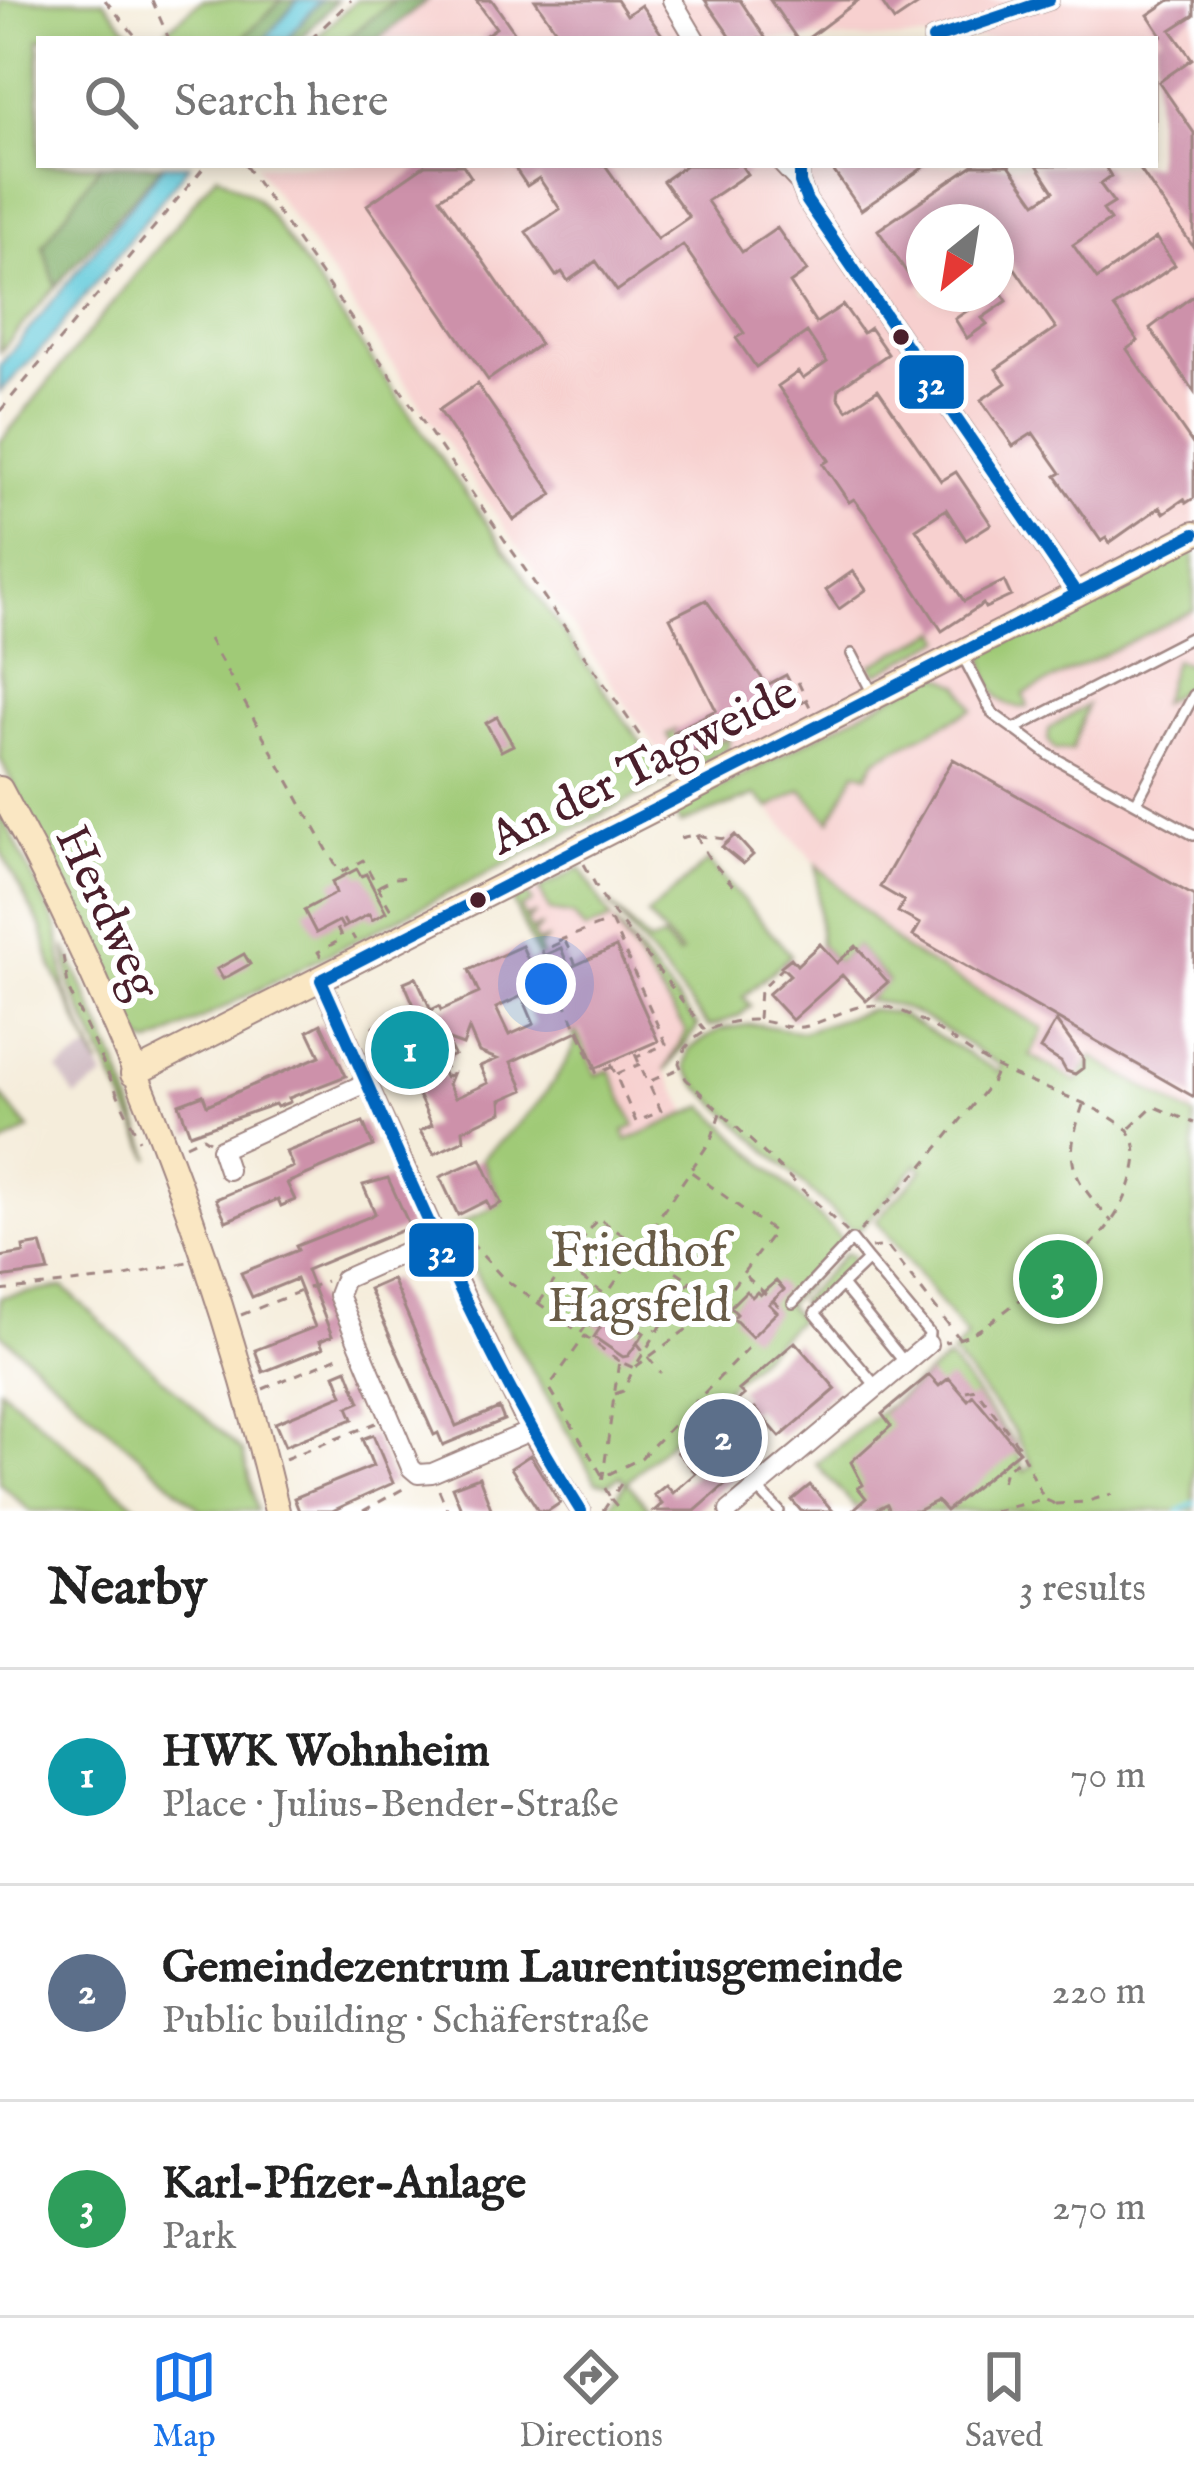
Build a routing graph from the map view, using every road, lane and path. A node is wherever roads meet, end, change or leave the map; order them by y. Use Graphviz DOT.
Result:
graph roads {
  1 [pos="105,0"];
  2 [pos="152,0"];
  3 [pos="351,0"];
  4 [pos="672,0"];
  5 [pos="1048,0"];
  6 [pos="135,36"];
  7 [pos="168,36"];
  8 [pos="314,36"];
  9 [pos="693,36"];
  10 [pos="942,36"];
  11 [pos="203,168"];
  12 [pos="247,168"];
  13 [pos="800,174"];
  14 [pos="0,411"];
  15 [pos="1194,534"];
  16 [pos="1076,594"];
  17 [pos="1194,636"];
  18 [pos="209,639"];
  19 [pos="961,651"];
  20 [pos="852,655"];
  21 [pos="797,682"];
  22 [pos="1194,695"];
  23 [pos="874,697"];
  24 [pos="1013,729"];
  25 [pos="736,737"];
  26 [pos="671,781"];
  27 [pos="0,789"];
  28 [pos="1136,803"];
  29 [pos="696,835"];
  30 [pos="1194,835"];
  31 [pos="680,838"];
  32 [pos="724,839"];
  33 [pos="586,866"];
  34 [pos="411,877"];
  35 [pos="378,887"];
  36 [pos="739,892"];
  37 [pos="389,909"];
  38 [pos="614,920"];
  39 [pos="351,932"];
  40 [pos="561,942"];
  41 [pos="62,949"];
  42 [pos="575,965"];
  43 [pos="783,968"];
  44 [pos="326,977"];
  45 [pos="758,1020"];
  46 [pos="706,1031"];
  47 [pos="640,1064"];
  48 [pos="680,1068"];
  49 [pos="998,1068"];
  50 [pos="133,1074"];
  51 [pos="615,1075"];
  52 [pos="648,1082"];
  53 [pos="366,1083"];
  54 [pos="1083,1106"];
  55 [pos="721,1112"];
  56 [pos="1194,1123"];
  57 [pos="1128,1130"];
  58 [pos="139,1138"];
  59 [pos="221,1149"];
  60 [pos="168,1155"];
  61 [pos="228,1169"];
  62 [pos="690,1171"];
  63 [pos="1113,1223"];
  64 [pos="446,1238"];
  65 [pos="851,1240"];
  66 [pos="640,1247"];
  67 [pos="865,1256"];
  68 [pos="207,1258"];
  69 [pos="565,1266"];
  70 [pos="744,1275"];
  71 [pos="690,1281"];
  72 [pos="842,1285"];
  73 [pos="338,1286"];
  74 [pos="0,1291"];
  75 [pos="606,1295"];
  76 [pos="793,1303"];
  77 [pos="539,1304"];
  78 [pos="718,1306"];
  79 [pos="784,1312"];
  80 [pos="227,1321"];
  81 [pos="657,1331"];
  82 [pos="583,1335"];
  83 [pos="960,1340"];
  84 [pos="637,1343"];
  85 [pos="928,1344"];
  86 [pos="751,1345"];
  87 [pos="361,1348"];
  88 [pos="643,1349"];
  89 [pos="650,1358"];
  90 [pos="619,1361"];
  91 [pos="904,1364"];
  92 [pos="634,1368"];
  93 [pos="661,1373"];
  94 [pos="876,1386"];
  95 [pos="966,1391"];
  96 [pos="615,1394"];
  97 [pos="248,1395"];
  98 [pos="389,1418"];
  99 [pos="530,1431"];
  100 [pos="706,1445"];
  101 [pos="707,1456"];
  102 [pos="1023,1456"];
  103 [pos="266,1466"];
  104 [pos="425,1473"];
  105 [pos="603,1477"];
  106 [pos="1002,1482"];
  107 [pos="621,1484"];
  108 [pos="756,1487"];
  109 [pos="1112,1494"];
  110 [pos="610,1499"];
  111 [pos="1044,1499"];
  112 [pos="1053,1504"];
  113 [pos="277,1511"];
  114 [pos="363,1511"];
  115 [pos="448,1511"];
  116 [pos="580,1511"];
  117 [pos="603,1511"];
  118 [pos="621,1511"];
  119 [pos="728,1511"];
  120 [pos="779,1511"];
  121 [pos="994,1511"];
  122 [pos="1055,1511"];
  1 -- 6 [label="path"];
  2 -- 7 [label="path"];
  3 -- 8 [label="path"];
  4 -- 9 [label="street"];
  5 -- 10 [label="street"];
  11 -- 14 [label="path"];
  12 -- 26 [label="path"];
  13 -- 16 [label="street"];
  15 -- 16 [label="main road, An der Tagweide"];
  16 -- 19 [label="main road, An der Tagweide"];
  17 -- 24 [label="lane"];
  18 -- 35 [label="path"];
  19 -- 23 [label="main road, An der Tagweide"];
  19 -- 24 [label="lane"];
  20 -- 23 [label="lane"];
  21 -- 25 [label="path"];
  22 -- 28 [label="lane"];
  23 -- 44 [label="main road, An der Tagweide"];
  24 -- 28 [label="lane"];
  27 -- 50 [label="main road, Herdweg"];
  28 -- 30 [label="lane"];
  29 -- 31 [label="path"];
  29 -- 32 [label="path"];
  29 -- 36 [label="path"];
  33 -- 38 [label="path"];
  34 -- 35 [label="path"];
  35 -- 37 [label="path"];
  38 -- 40 [label="path"];
  38 -- 46 [label="path"];
  38 -- 47 [label="path"];
  39 -- 44 [label="path"];
  40 -- 42 [label="path"];
  40 -- 51 [label="path"];
  41 -- 58 [label="path"];
  43 -- 45 [label="path"];
  44 -- 50 [label="main road, An der Tagweide"];
  44 -- 53 [label="street"];
  45 -- 46 [label="path"];
  45 -- 49 [label="path"];
  46 -- 48 [label="path"];
  47 -- 51 [label="path"];
  47 -- 52 [label="path"];
  48 -- 52 [label="path"];
  48 -- 55 [label="path"];
  49 -- 54 [label="path"];
  49 -- 65 [label="path"];
  50 -- 60 [label="main road, Herdweg"];
  51 -- 52 [label="path"];
  53 -- 59 [label="street"];
  53 -- 64 [label="street"];
  54 -- 57 [label="path"];
  54 -- 63 [label="path"];
  55 -- 62 [label="path"];
  55 -- 65 [label="path"];
  56 -- 57 [label="path"];
  57 -- 63 [label="path"];
  59 -- 60 [label="path"];
  59 -- 61 [label="street"];
  60 -- 68 [label="main road, Herdweg"];
  62 -- 66 [label="path"];
  62 -- 70 [label="path"];
  63 -- 83 [label="path"];
  64 -- 73 [label="street"];
  64 -- 77 [label="path"];
  64 -- 99 [label="street"];
  65 -- 67 [label="lane"];
  65 -- 76 [label="lane"];
  66 -- 69 [label="path"];
  66 -- 71 [label="path"];
  66 -- 75 [label="path"];
  67 -- 72 [label="lane"];
  67 -- 83 [label="path"];
  67 -- 85 [label="lane"];
  68 -- 74 [label="path"];
  68 -- 80 [label="main road, Herdweg"];
  69 -- 75 [label="path"];
  69 -- 77 [label="path"];
  70 -- 78 [label="path"];
  70 -- 79 [label="path"];
  71 -- 78 [label="path"];
  71 -- 81 [label="path"];
  72 -- 91 [label="lane"];
  72 -- 94 [label="lane"];
  73 -- 80 [label="path"];
  73 -- 87 [label="street"];
  75 -- 81 [label="path"];
  75 -- 82 [label="path"];
  77 -- 82 [label="path"];
  78 -- 89 [label="path"];
  80 -- 97 [label="main road, Herdweg"];
  81 -- 88 [label="path"];
  82 -- 90 [label="path"];
  82 -- 105 [label="path"];
  83 -- 85 [label="path"];
  84 -- 88 [label="path"];
  85 -- 91 [label="street"];
  86 -- 105 [label="path"];
  87 -- 97 [label="path"];
  87 -- 98 [label="street"];
  88 -- 89 [label="path"];
  88 -- 92 [label="path"];
  89 -- 92 [label="path"];
  89 -- 93 [label="path"];
  90 -- 92 [label="path"];
  90 -- 96 [label="path"];
  91 -- 94 [label="street"];
  92 -- 96 [label="path"];
  94 -- 108 [label="street"];
  95 -- 102 [label="path"];
  96 -- 105 [label="path"];
  97 -- 103 [label="main road, Herdweg"];
  98 -- 103 [label="path"];
  98 -- 104 [label="street"];
  99 -- 104 [label="street"];
  99 -- 116 [label="street"];
  100 -- 101 [label="path"];
  102 -- 106 [label="path"];
  102 -- 111 [label="path"];
  103 -- 113 [label="main road, Herdweg"];
  104 -- 114 [label="path"];
  104 -- 115 [label="path"];
  105 -- 110 [label="path"];
  107 -- 110 [label="path"];
  108 -- 119 [label="street"];
  108 -- 120 [label="lane"];
  109 -- 112 [label="path"];
  110 -- 117 [label="path"];
  110 -- 118 [label="path"];
  111 -- 112 [label="path"];
  111 -- 121 [label="path"];
  112 -- 122 [label="path"];
}
